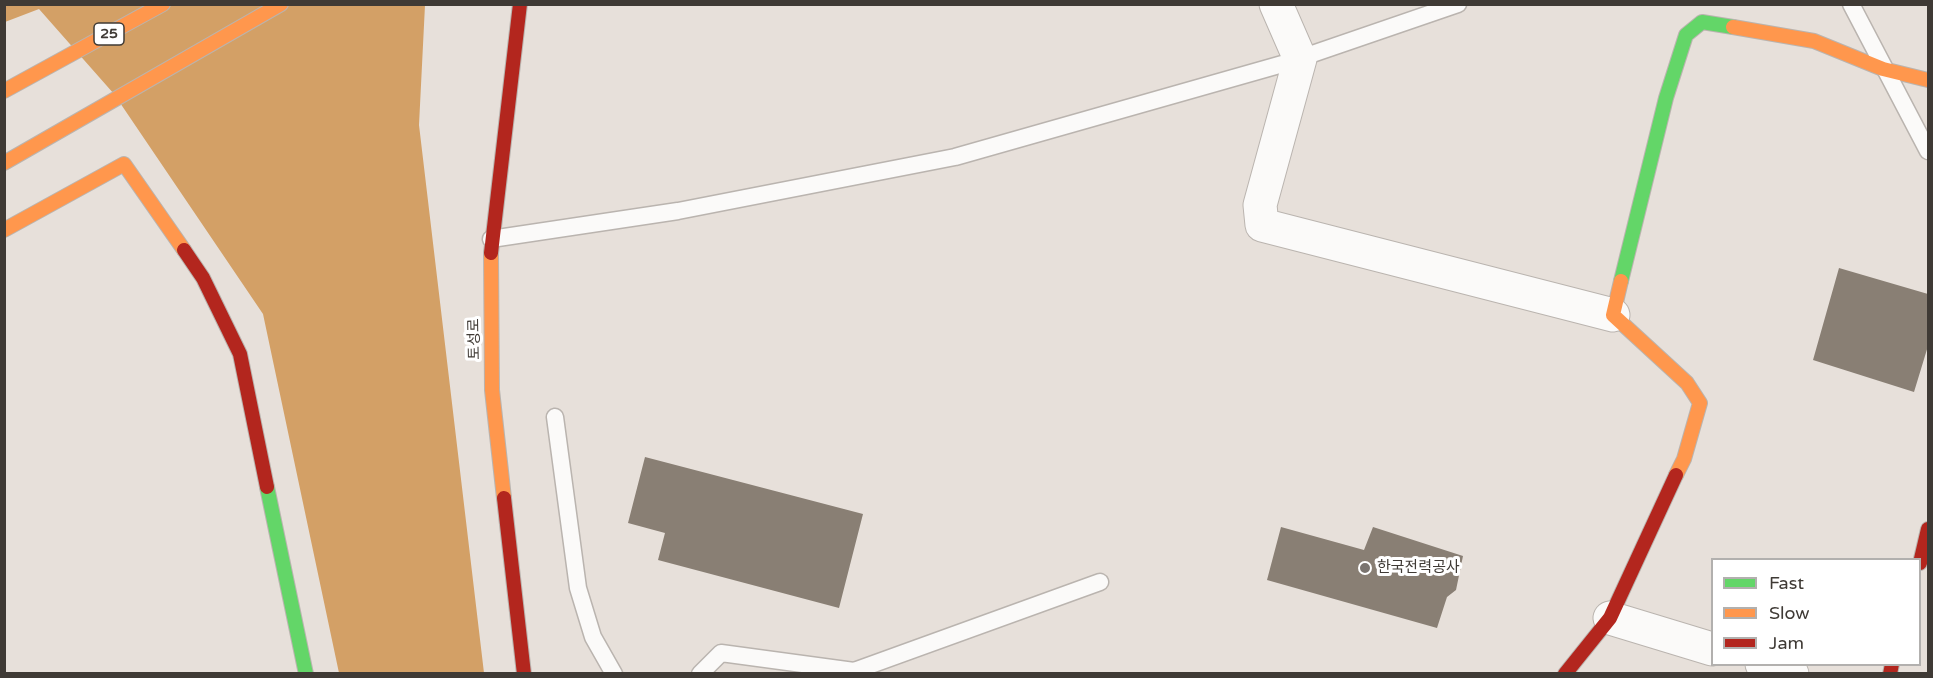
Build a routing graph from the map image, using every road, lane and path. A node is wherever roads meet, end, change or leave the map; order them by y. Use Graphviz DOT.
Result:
graph roads {
  1 [pos="163,4"];
  2 [pos="280,4"];
  3 [pos="520,4"];
  4 [pos="1276,4"];
  5 [pos="1458,4"];
  6 [pos="1851,4"];
  7 [pos="1300,59"];
  8 [pos="1883,69"];
  9 [pos="1929,80"];
  10 [pos="4,91"];
  11 [pos="1929,151"];
  12 [pos="4,163"];
  13 [pos="4,230"];
  14 [pos="490,240"];
  15 [pos="1613,315"];
  16 [pos="555,417"];
  17 [pos="1929,529"];
  18 [pos="1921,559"];
  19 [pos="1100,582"];
  20 [pos="1610,618"];
  21 [pos="1711,648"];
  22 [pos="1768,666"];
  23 [pos="306,674"];
  24 [pos="524,674"];
  25 [pos="614,674"];
  26 [pos="700,674"];
  27 [pos="1565,674"];
  28 [pos="1792,674"];
  1 -- 10 [label="street, 25"];
  2 -- 12 [label="street"];
  3 -- 14 [label="street, 토성로"];
  4 -- 7 [label="street"];
  5 -- 7 [label="lane"];
  6 -- 8 [label="lane"];
  7 -- 14 [label="lane"];
  7 -- 15 [label="street"];
  8 -- 9 [label="street"];
  8 -- 11 [label="lane"];
  8 -- 15 [label="street"];
  13 -- 23 [label="street"];
  14 -- 24 [label="street, 토성로"];
  15 -- 20 [label="street"];
  16 -- 25 [label="lane"];
  17 -- 18 [label="street"];
  19 -- 26 [label="lane"];
  20 -- 21 [label="street"];
  20 -- 27 [label="street"];
  22 -- 28 [label="street"];
}
